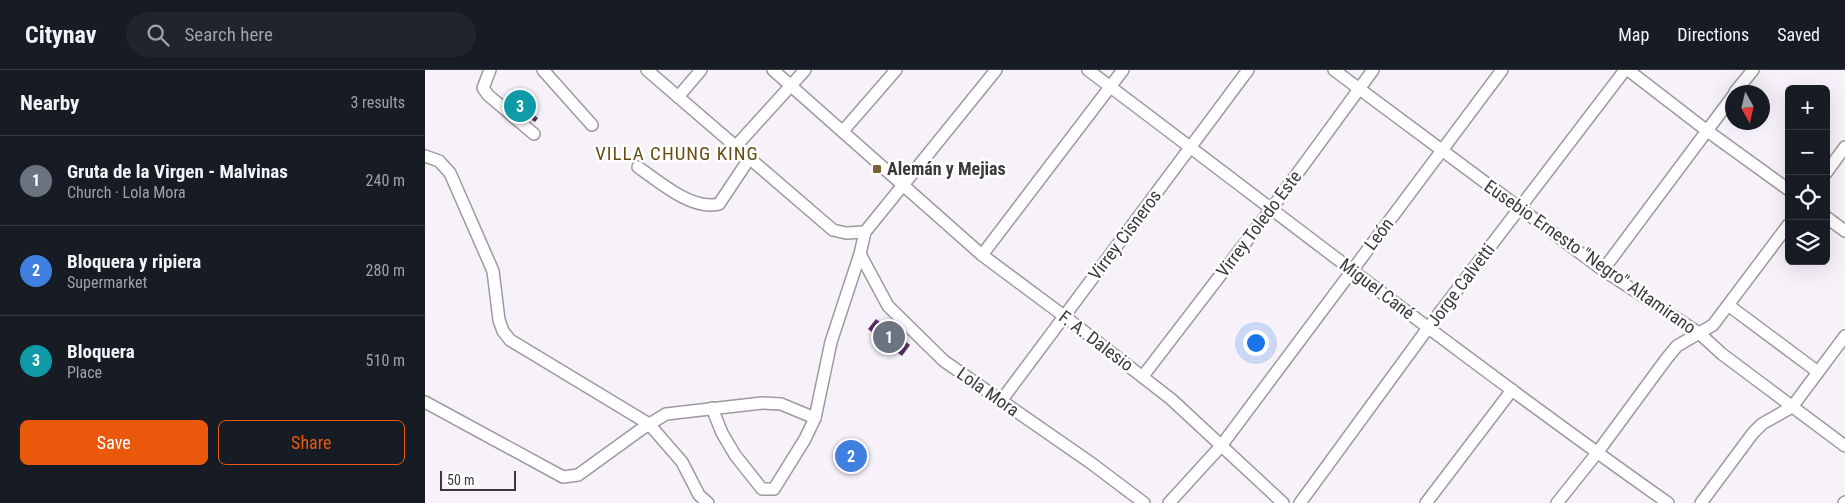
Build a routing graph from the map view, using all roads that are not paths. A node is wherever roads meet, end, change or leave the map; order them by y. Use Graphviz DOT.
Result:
graph roads {
  1 [pos="490,70"];
  2 [pos="543,70"];
  3 [pos="647,70"];
  4 [pos="701,70"];
  5 [pos="773,70"];
  6 [pos="805,70"];
  7 [pos="896,70"];
  8 [pos="996,70"];
  9 [pos="1088,70"];
  10 [pos="1123,70"];
  11 [pos="1248,70"];
  12 [pos="1334,70"];
  13 [pos="1373,70"];
  14 [pos="1502,70"];
  15 [pos="1625,70"];
  16 [pos="1628,70"];
  17 [pos="1753,70"];
  18 [pos="1741,85"];
  19 [pos="791,86"];
  20 [pos="1111,87"];
  21 [pos="1359,89"];
  22 [pos="678,97"];
  23 [pos="1725,106"];
  24 [pos="592,125"];
  25 [pos="1706,130"];
  26 [pos="843,131"];
  27 [pos="534,134"];
  28 [pos="736,146"];
  29 [pos="1191,147"];
  30 [pos="1845,147"];
  31 [pos="1442,150"];
  32 [pos="425,156"];
  33 [pos="749,159"];
  34 [pos="638,167"];
  35 [pos="1830,168"];
  36 [pos="903,186"];
  37 [pos="1785,187"];
  38 [pos="1272,208"];
  39 [pos="1519,208"];
  40 [pos="1830,220"];
  41 [pos="1785,229"];
  42 [pos="1845,231"];
  43 [pos="865,232"];
  44 [pos="860,254"];
  45 [pos="982,255"];
  46 [pos="1352,270"];
  47 [pos="1603,270"];
  48 [pos="1728,305"];
  49 [pos="1064,316"];
  50 [pos="1428,328"];
  51 [pos="1699,333"];
  52 [pos="1845,336"];
  53 [pos="1818,372"];
  54 [pos="1143,376"];
  55 [pos="1512,390"];
  56 [pos="1001,401"];
  57 [pos="425,402"];
  58 [pos="1792,407"];
  59 [pos="712,408"];
  60 [pos="815,418"];
  61 [pos="649,424"];
  62 [pos="1221,446"];
  63 [pos="1845,446"];
  64 [pos="1597,453"];
  65 [pos="708,503"];
  66 [pos="1144,503"];
  67 [pos="1169,503"];
  68 [pos="1283,503"];
  69 [pos="1300,503"];
  70 [pos="1426,503"];
  71 [pos="1557,503"];
  72 [pos="1668,503"];
  73 [pos="1701,503"];
  1 -- 27 [label="street"];
  2 -- 24 [label="street"];
  3 -- 22 [label="street"];
  4 -- 22 [label="street"];
  5 -- 19 [label="street, F. A. Dalesio"];
  6 -- 19 [label="street"];
  7 -- 26 [label="street"];
  8 -- 36 [label="street"];
  9 -- 20 [label="street, Miguel Cané"];
  10 -- 20 [label="street"];
  11 -- 29 [label="street, Virrey Cisneros"];
  12 -- 21 [label="street, Eusebio Ernesto \"Negro\" Altamirano"];
  13 -- 21 [label="street, Virrey Toledo Este"];
  14 -- 31 [label="street, León"];
  15 -- 39 [label="street, Jorge Calvetti"];
  16 -- 25 [label="street"];
  17 -- 18 [label="street"];
  19 -- 26 [label="street, F. A. Dalesio"];
  19 -- 28 [label="street"];
  20 -- 29 [label="street, Miguel Cané"];
  20 -- 45 [label="street"];
  21 -- 31 [label="street, Eusebio Ernesto \"Negro\" Altamirano"];
  21 -- 38 [label="street, Virrey Toledo Este"];
  22 -- 28 [label="street"];
  23 -- 25 [label="street"];
  25 -- 37 [label="street"];
  25 -- 47 [label="street"];
  26 -- 36 [label="street, F. A. Dalesio"];
  28 -- 33 [label="street"];
  29 -- 38 [label="street, Miguel Cané"];
  29 -- 49 [label="street, Virrey Cisneros"];
  30 -- 35 [label="street"];
  31 -- 39 [label="street, Eusebio Ernesto \"Negro\" Altamirano"];
  31 -- 46 [label="street, León"];
  32 -- 61 [label="street"];
  33 -- 34 [label="street"];
  33 -- 43 [label="street"];
  36 -- 43 [label="street"];
  36 -- 45 [label="street, F. A. Dalesio"];
  38 -- 46 [label="street, Miguel Cané"];
  38 -- 54 [label="street, Virrey Toledo Este"];
  39 -- 47 [label="street, Eusebio Ernesto \"Negro\" Altamirano"];
  39 -- 50 [label="street, Jorge Calvetti"];
  40 -- 42 [label="street"];
  41 -- 48 [label="street"];
  43 -- 44 [label="street"];
  44 -- 56 [label="street, Lola Mora"];
  44 -- 60 [label="street"];
  45 -- 49 [label="street, F. A. Dalesio"];
  46 -- 50 [label="street, Miguel Cané"];
  46 -- 62 [label="street, León"];
  47 -- 51 [label="street, Eusebio Ernesto \"Negro\" Altamirano"];
  48 -- 51 [label="street"];
  48 -- 53 [label="street"];
  49 -- 54 [label="street, F. A. Dalesio"];
  49 -- 56 [label="street, Virrey Cisneros"];
  50 -- 55 [label="street, Miguel Cané"];
  50 -- 69 [label="street, Jorge Calvetti"];
  51 -- 58 [label="street, Eusebio Ernesto \"Negro\" Altamirano"];
  51 -- 64 [label="street"];
  52 -- 53 [label="street"];
  53 -- 58 [label="street"];
  54 -- 62 [label="street, F. A. Dalesio"];
  55 -- 64 [label="street, Miguel Cané"];
  55 -- 70 [label="street"];
  56 -- 66 [label="street, Lola Mora"];
  57 -- 61 [label="street"];
  58 -- 63 [label="street, Eusebio Ernesto \"Negro\" Altamirano"];
  58 -- 73 [label="street"];
  59 -- 60 [label="street"];
  59 -- 60 [label="street"];
  59 -- 61 [label="street"];
  61 -- 65 [label="street"];
  62 -- 67 [label="street, León"];
  62 -- 68 [label="street, F. A. Dalesio"];
  64 -- 71 [label="street"];
  64 -- 72 [label="street, Miguel Cané"];
}
